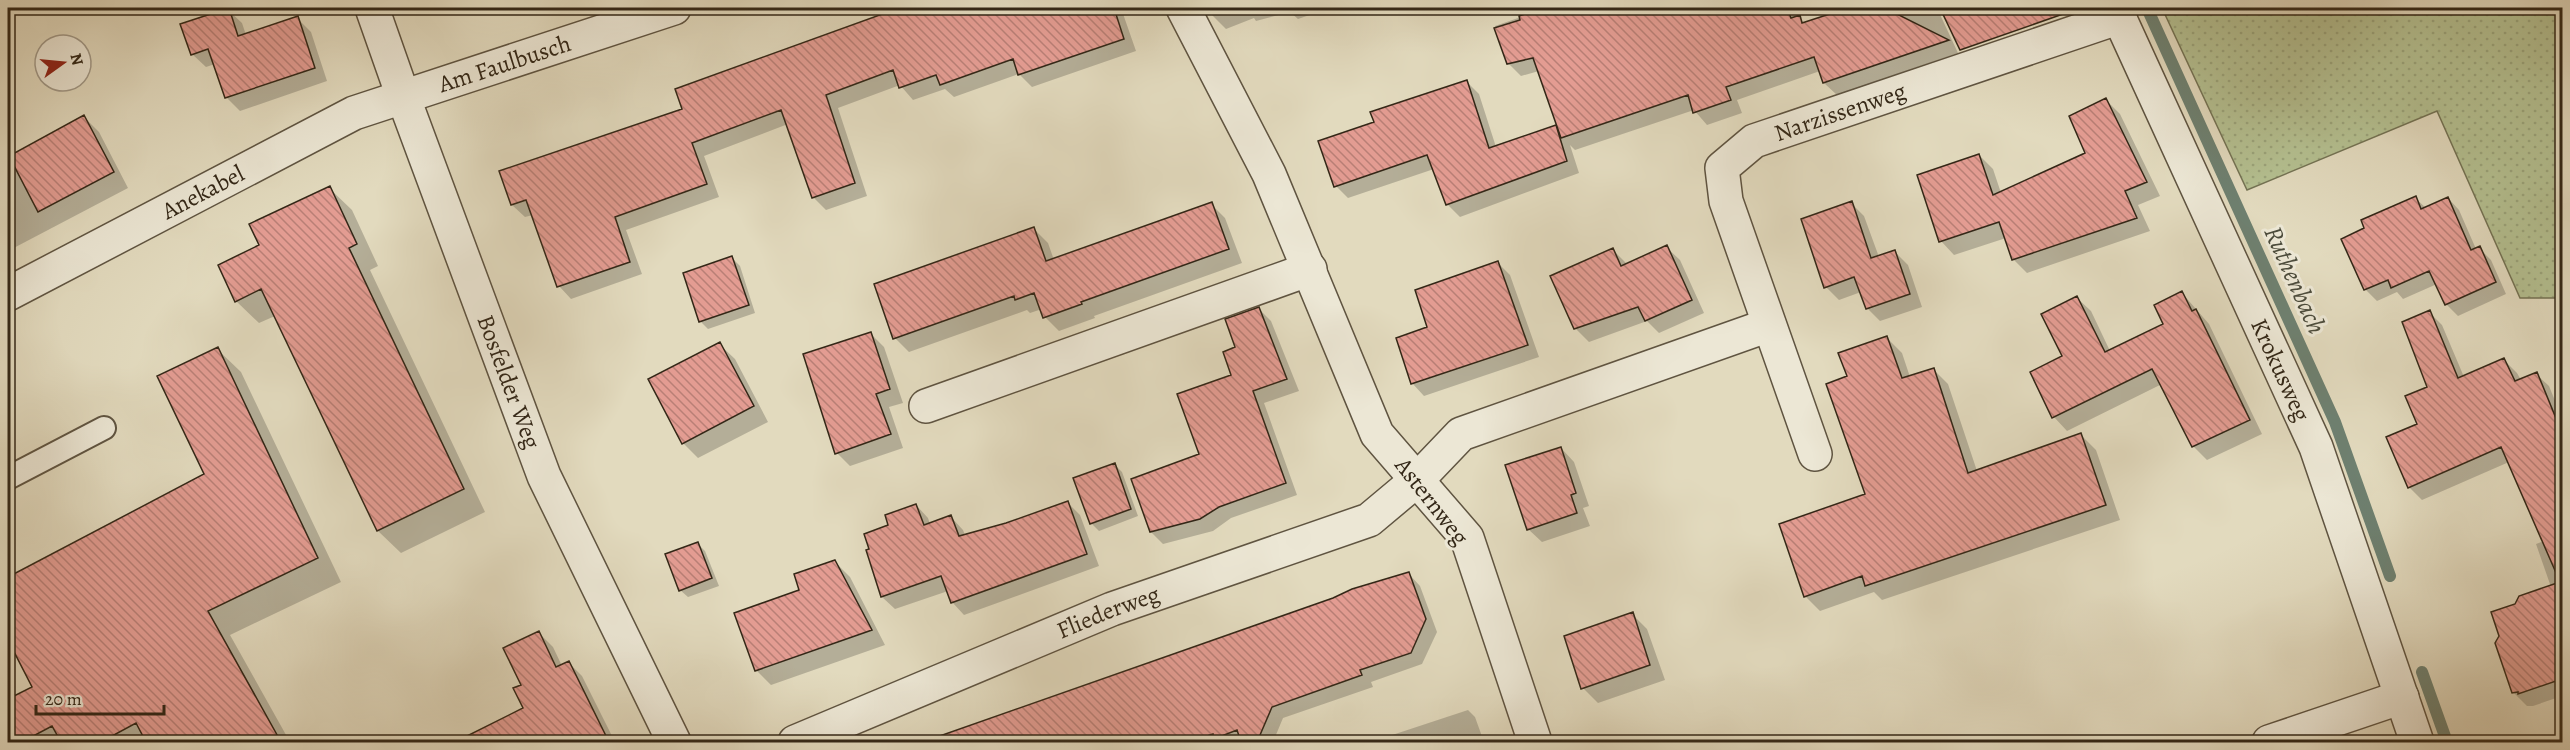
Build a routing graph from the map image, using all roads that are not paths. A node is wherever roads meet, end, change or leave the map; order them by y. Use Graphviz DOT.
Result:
graph roads {
  1 [pos="372,8"];
  2 [pos="1183,8"];
  3 [pos="657,10"];
  4 [pos="2118,12"];
  5 [pos="404,99"];
  6 [pos="1310,269"];
  7 [pos="8,294"];
  8 [pos="1769,325"];
  9 [pos="926,406"];
  10 [pos="104,428"];
  11 [pos="1815,454"];
  12 [pos="8,478"];
  13 [pos="1418,480"];
  14 [pos="2402,697"];
  15 [pos="674,742"];
  16 [pos="795,742"];
  17 [pos="1535,742"];
  18 [pos="2269,742"];
  19 [pos="2417,742"];
  1 -- 5 [label="street, Bosfelder Weg"];
  2 -- 6 [label="street, Asternweg"];
  3 -- 5 [label="street, Am Faulbusch"];
  4 -- 8 [label="street, Narzissenweg"];
  4 -- 14 [label="street, Krokusweg"];
  5 -- 7 [label="street, Anekabel"];
  5 -- 15 [label="street, Bosfelder Weg"];
  6 -- 9 [label="street"];
  6 -- 13 [label="street, Asternweg"];
  8 -- 11 [label="street, Narzissenweg"];
  8 -- 13 [label="street"];
  10 -- 12 [label="lane"];
  13 -- 16 [label="street, Fliederweg"];
  13 -- 17 [label="street, Asternweg"];
  14 -- 18 [label="street"];
  14 -- 19 [label="street, Krokusweg"];
}
